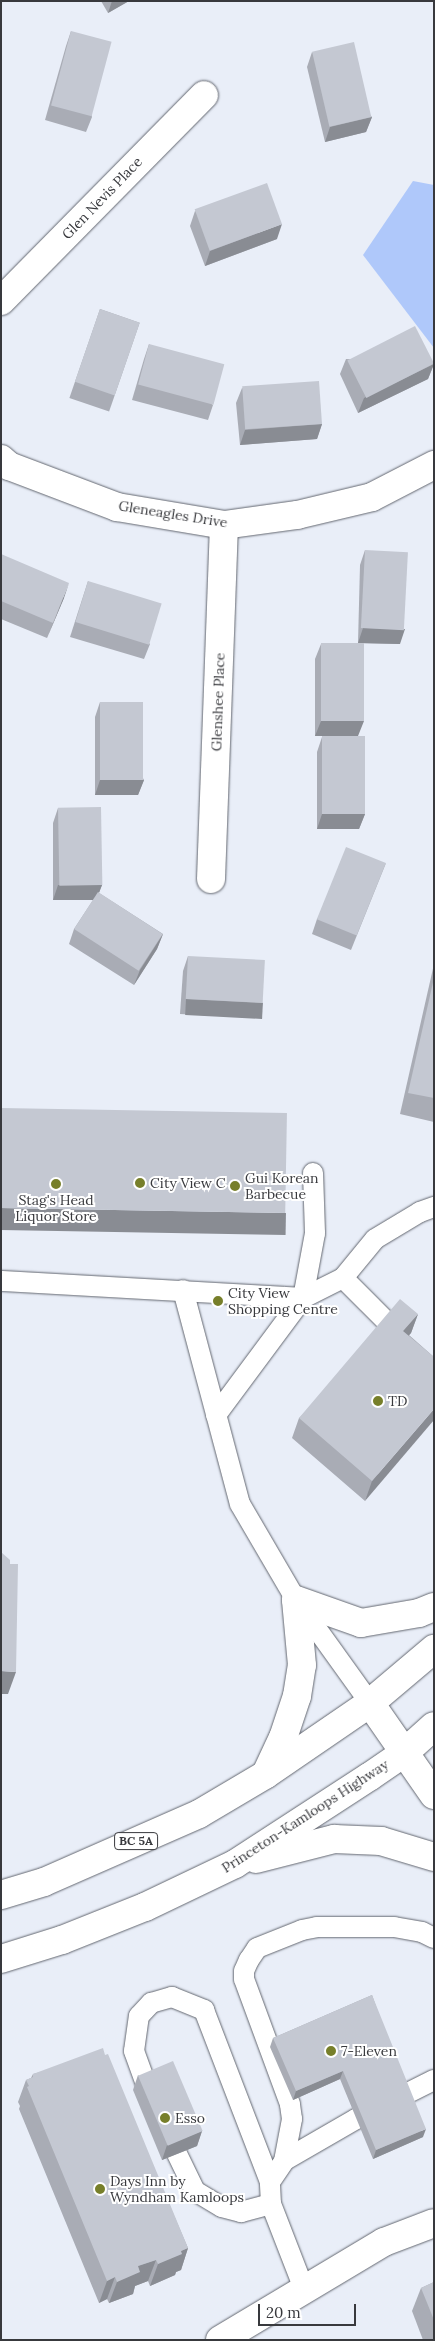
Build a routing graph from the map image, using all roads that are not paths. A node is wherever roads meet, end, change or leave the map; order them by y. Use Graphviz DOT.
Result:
graph roads {
  1 [pos="204,95"];
  2 [pos="1,301"];
  3 [pos="1,459"];
  4 [pos="434,465"];
  5 [pos="224,525"];
  6 [pos="211,879"];
  7 [pos="313,1172"];
  8 [pos="434,1207"];
  9 [pos="343,1278"];
  10 [pos="1,1281"];
  11 [pos="183,1290"];
  12 [pos="303,1298"];
  13 [pos="388,1324"];
  14 [pos="216,1415"];
  15 [pos="296,1600"];
  16 [pos="434,1607"];
  17 [pos="434,1649"];
  18 [pos="370,1703"];
  19 [pos="434,1726"];
  20 [pos="404,1753"];
  21 [pos="265,1775"];
  22 [pos="434,1795"];
  23 [pos="434,1857"];
  24 [pos="235,1864"];
  25 [pos="1,1895"];
  26 [pos="434,1938"];
  27 [pos="1,1959"];
  28 [pos="434,2080"];
  29 [pos="284,2161"];
  30 [pos="270,2182"];
  31 [pos="271,2204"];
  32 [pos="434,2223"];
  33 [pos="304,2289"];
  34 [pos="220,2340"];
  1 -- 2 [label="main road, Glen Nevis Place"];
  3 -- 5 [label="main road, Gleneagles Drive"];
  4 -- 5 [label="main road, Gleneagles Drive"];
  5 -- 6 [label="main road, Glenshee Place"];
  7 -- 12 [label="lane"];
  8 -- 9 [label="lane"];
  9 -- 12 [label="lane"];
  9 -- 13 [label="lane"];
  10 -- 11 [label="lane"];
  11 -- 12 [label="lane"];
  11 -- 14 [label="lane"];
  12 -- 14 [label="lane"];
  14 -- 15 [label="lane"];
  15 -- 16 [label="main road"];
  15 -- 18 [label="lane"];
  15 -- 21 [label="main road"];
  17 -- 18 [label="main road, BC 5A"];
  18 -- 20 [label="main road"];
  18 -- 21 [label="main road, BC 5A"];
  19 -- 20 [label="main road, Princeton-Kamloops Highway"];
  20 -- 22 [label="main road"];
  20 -- 24 [label="main road, Princeton-Kamloops Highway"];
  21 -- 25 [label="main road, BC 5A"];
  23 -- 24 [label="main road"];
  24 -- 27 [label="main road, Princeton-Kamloops Highway"];
  26 -- 29 [label="lane"];
  28 -- 29 [label="lane"];
  29 -- 30 [label="lane"];
  30 -- 31 [label="lane"];
  30 -- 31 [label="lane"];
  31 -- 33 [label="lane"];
  32 -- 33 [label="main road"];
  33 -- 34 [label="main road"];
}
